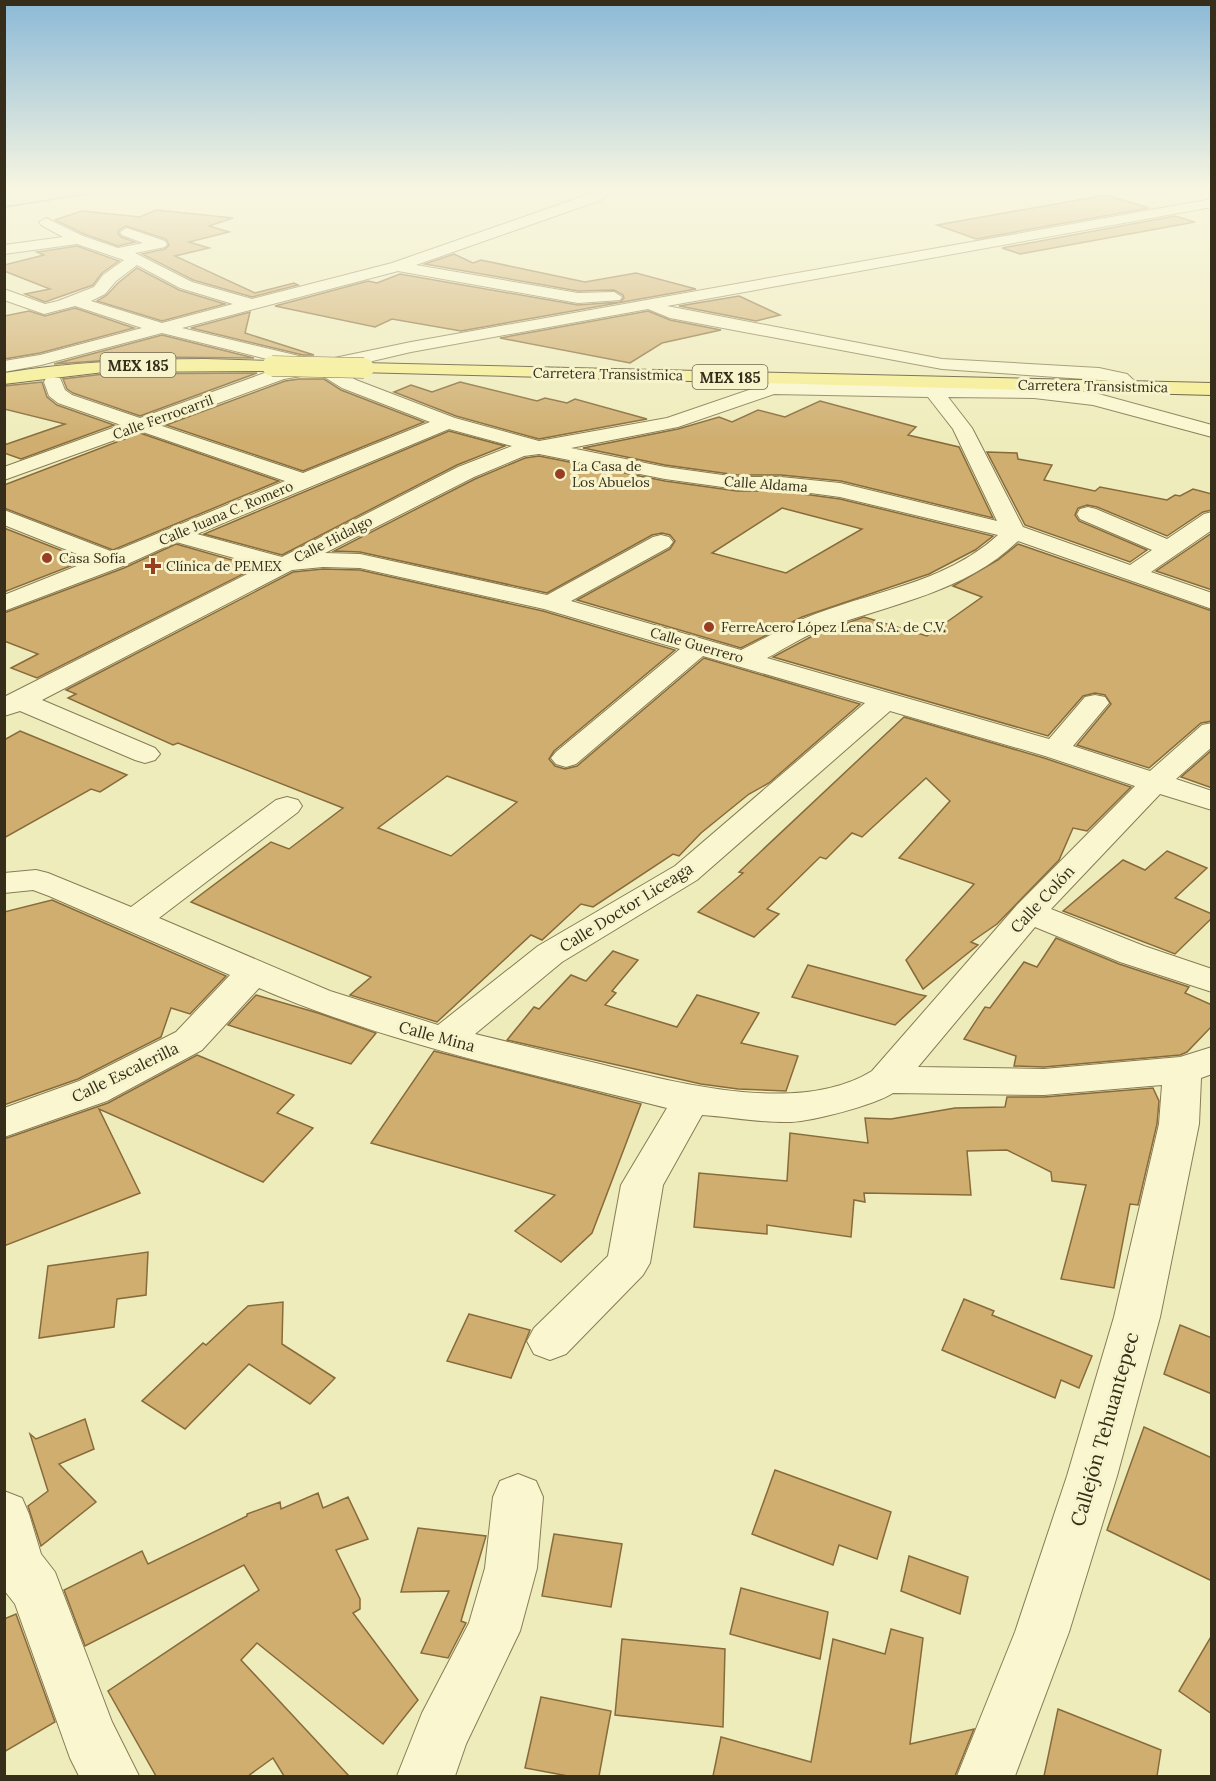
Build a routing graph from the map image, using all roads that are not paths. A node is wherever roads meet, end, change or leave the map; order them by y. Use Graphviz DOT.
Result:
graph roads {
  1 [pos="115,274"];
  2 [pos="168,274"];
  3 [pos="366,274"];
  4 [pos="443,274"];
  5 [pos="789,274"];
  6 [pos="4,294"];
  7 [pos="644,298"];
  8 [pos="75,301"];
  9 [pos="252,304"];
  10 [pos="39,325"];
  11 [pos="157,327"];
  12 [pos="41,361"];
  13 [pos="4,367"];
  14 [pos="322,367"];
  15 [pos="4,379"];
  16 [pos="53,382"];
  17 [pos="1132,387"];
  18 [pos="1212,389"];
  19 [pos="933,390"];
  20 [pos="1099,393"];
  21 [pos="448,422"];
  22 [pos="141,425"];
  23 [pos="1212,431"];
  24 [pos="537,447"];
  25 [pos="4,474"];
  26 [pos="302,480"];
  27 [pos="1088,514"];
  28 [pos="4,518"];
  29 [pos="1212,519"];
  30 [pos="1014,532"];
  31 [pos="175,535"];
  32 [pos="661,542"];
  33 [pos="1170,549"];
  34 [pos="115,561"];
  35 [pos="283,564"];
  36 [pos="1134,573"];
  37 [pos="1212,602"];
  38 [pos="550,603"];
  39 [pos="4,604"];
  40 [pos="699,645"];
  41 [pos="745,659"];
  42 [pos="886,700"];
  43 [pos="1095,703"];
  44 [pos="12,704"];
  45 [pos="1212,731"];
  46 [pos="1056,750"];
  47 [pos="144,754"];
  48 [pos="566,758"];
  49 [pos="1155,782"];
  50 [pos="1212,801"];
  51 [pos="287,806"];
  52 [pos="4,883"];
  53 [pos="1029,912"];
  54 [pos="135,919"];
  55 [pos="254,971"];
  56 [pos="1212,981"];
  57 [pos="444,1039"];
  58 [pos="1197,1065"];
  59 [pos="886,1080"];
  60 [pos="691,1100"];
  61 [pos="4,1123"];
  62 [pos="550,1341"];
  63 [pos="518,1497"];
  64 [pos="4,1514"];
  65 [pos="110,1776"];
  66 [pos="426,1776"];
  67 [pos="986,1776"];
  1 -- 8 [label="street"];
  2 -- 9 [label="street"];
  3 -- 9 [label="street"];
  4 -- 7 [label="street"];
  5 -- 7 [label="street"];
  6 -- 10 [label="street"];
  7 -- 14 [label="street, Calle Ferrocarril"];
  7 -- 17 [label="street"];
  8 -- 10 [label="street"];
  8 -- 11 [label="street"];
  9 -- 11 [label="street"];
  10 -- 12 [label="street"];
  11 -- 12 [label="street"];
  11 -- 14 [label="street"];
  12 -- 13 [label="street"];
  14 -- 21 [label="street, Calle Aldama"];
  14 -- 22 [label="street, Calle Ferrocarril"];
  15 -- 20 [label="main road, Carretera Transistmica / MEX 185, bridge"];
  16 -- 22 [label="street"];
  17 -- 18 [label="main road, Carretera Transistmica / MEX 185"];
  17 -- 20 [label="main road, Carretera Transistmica / MEX 185"];
  19 -- 20 [label="street, Calle Hidalgo"];
  19 -- 24 [label="street, Calle Hidalgo"];
  19 -- 30 [label="street"];
  20 -- 23 [label="street, Calle Hidalgo"];
  21 -- 24 [label="street, Calle Aldama"];
  21 -- 26 [label="street, Calle Juana C. Romero"];
  22 -- 25 [label="street, Calle Ferrocarril"];
  22 -- 26 [label="street"];
  24 -- 30 [label="street, Calle Aldama"];
  24 -- 35 [label="street, Calle Hidalgo"];
  26 -- 31 [label="street, Calle Juana C. Romero"];
  27 -- 33 [label="street"];
  28 -- 34 [label="street"];
  29 -- 33 [label="street"];
  30 -- 36 [label="street, Calle Aldama"];
  30 -- 41 [label="street"];
  31 -- 34 [label="street, Calle Juana C. Romero"];
  31 -- 35 [label="street, Calle Guerrero"];
  32 -- 38 [label="street"];
  33 -- 36 [label="street"];
  34 -- 39 [label="street, Calle Juana C. Romero"];
  35 -- 38 [label="street, Calle Guerrero"];
  35 -- 44 [label="street, Calle Hidalgo"];
  36 -- 37 [label="street, Calle Aldama"];
  38 -- 40 [label="street, Calle Guerrero"];
  40 -- 41 [label="street, Calle Guerrero"];
  40 -- 48 [label="street"];
  41 -- 42 [label="street, Calle Guerrero"];
  42 -- 46 [label="street, Calle Guerrero"];
  42 -- 57 [label="street, Calle Doctor Liceaga"];
  43 -- 46 [label="street"];
  44 -- 47 [label="street"];
  45 -- 49 [label="street, Calle Colón"];
  46 -- 49 [label="street, Calle Guerrero"];
  49 -- 50 [label="street, Calle Guerrero"];
  49 -- 53 [label="street, Calle Colón"];
  51 -- 54 [label="street"];
  52 -- 54 [label="street, Calle Mina"];
  53 -- 56 [label="street"];
  53 -- 59 [label="street, Calle Colón"];
  54 -- 55 [label="street, Calle Mina"];
  55 -- 57 [label="street, Calle Mina"];
  55 -- 61 [label="street, Calle Escalerilla"];
  57 -- 60 [label="street, Calle Mina"];
  58 -- 59 [label="street"];
  58 -- 67 [label="street, Callejón Tehuantepec"];
  59 -- 60 [label="street, Calle Mina"];
  60 -- 62 [label="street"];
  63 -- 66 [label="street"];
  64 -- 65 [label="street"];
}
